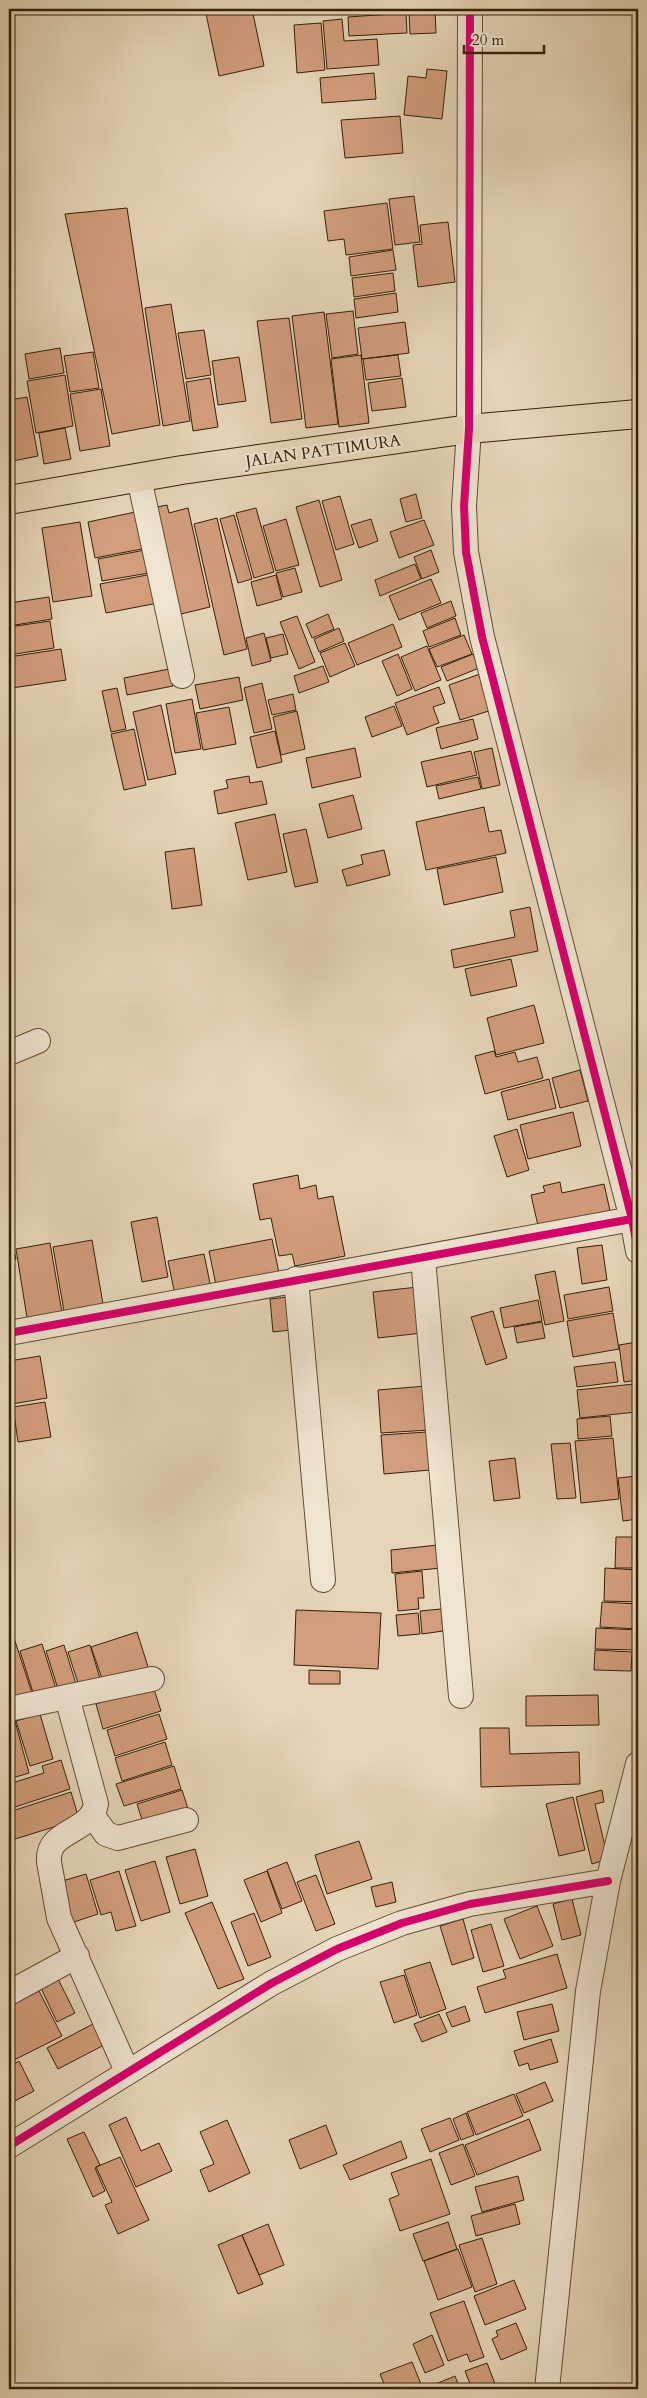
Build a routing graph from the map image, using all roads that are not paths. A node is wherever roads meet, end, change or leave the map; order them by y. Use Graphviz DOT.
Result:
graph roads {
  1 [pos="470,9"];
  2 [pos="638,414"];
  3 [pos="469,429"];
  4 [pos="138,478"];
  5 [pos="9,500"];
  6 [pos="182,676"];
  7 [pos="38,1041"];
  8 [pos="9,1053"];
  9 [pos="632,1219"];
  10 [pos="638,1251"];
  11 [pos="423,1258"];
  12 [pos="296,1279"];
  13 [pos="9,1333"];
  14 [pos="324,1580"];
  15 [pos="152,1679"];
  16 [pos="460,1696"];
  17 [pos="68,1697"];
  18 [pos="9,1709"];
  19 [pos="638,1764"];
  20 [pos="93,1816"];
  21 [pos="186,1820"];
  22 [pos="608,1881"];
  23 [pos="77,1956"];
  24 [pos="9,1993"];
  25 [pos="127,2071"];
  26 [pos="9,2146"];
  27 [pos="547,2389"];
  1 -- 3 [label="street"];
  2 -- 3 [label="highway, JALAN PATTIMURA"];
  3 -- 4 [label="highway, JALAN PATTIMURA"];
  3 -- 9 [label="street"];
  4 -- 5 [label="highway, JALAN PATTIMURA"];
  4 -- 6 [label="street"];
  7 -- 8 [label="street"];
  9 -- 10 [label="street"];
  9 -- 11 [label="street"];
  11 -- 12 [label="street"];
  11 -- 16 [label="street"];
  12 -- 13 [label="street"];
  12 -- 14 [label="street"];
  15 -- 17 [label="street"];
  17 -- 18 [label="street"];
  17 -- 20 [label="street"];
  19 -- 22 [label="street"];
  20 -- 21 [label="street"];
  20 -- 23 [label="street"];
  22 -- 25 [label="street"];
  22 -- 27 [label="street"];
  23 -- 24 [label="street"];
  23 -- 25 [label="street"];
  25 -- 26 [label="street"];
}
